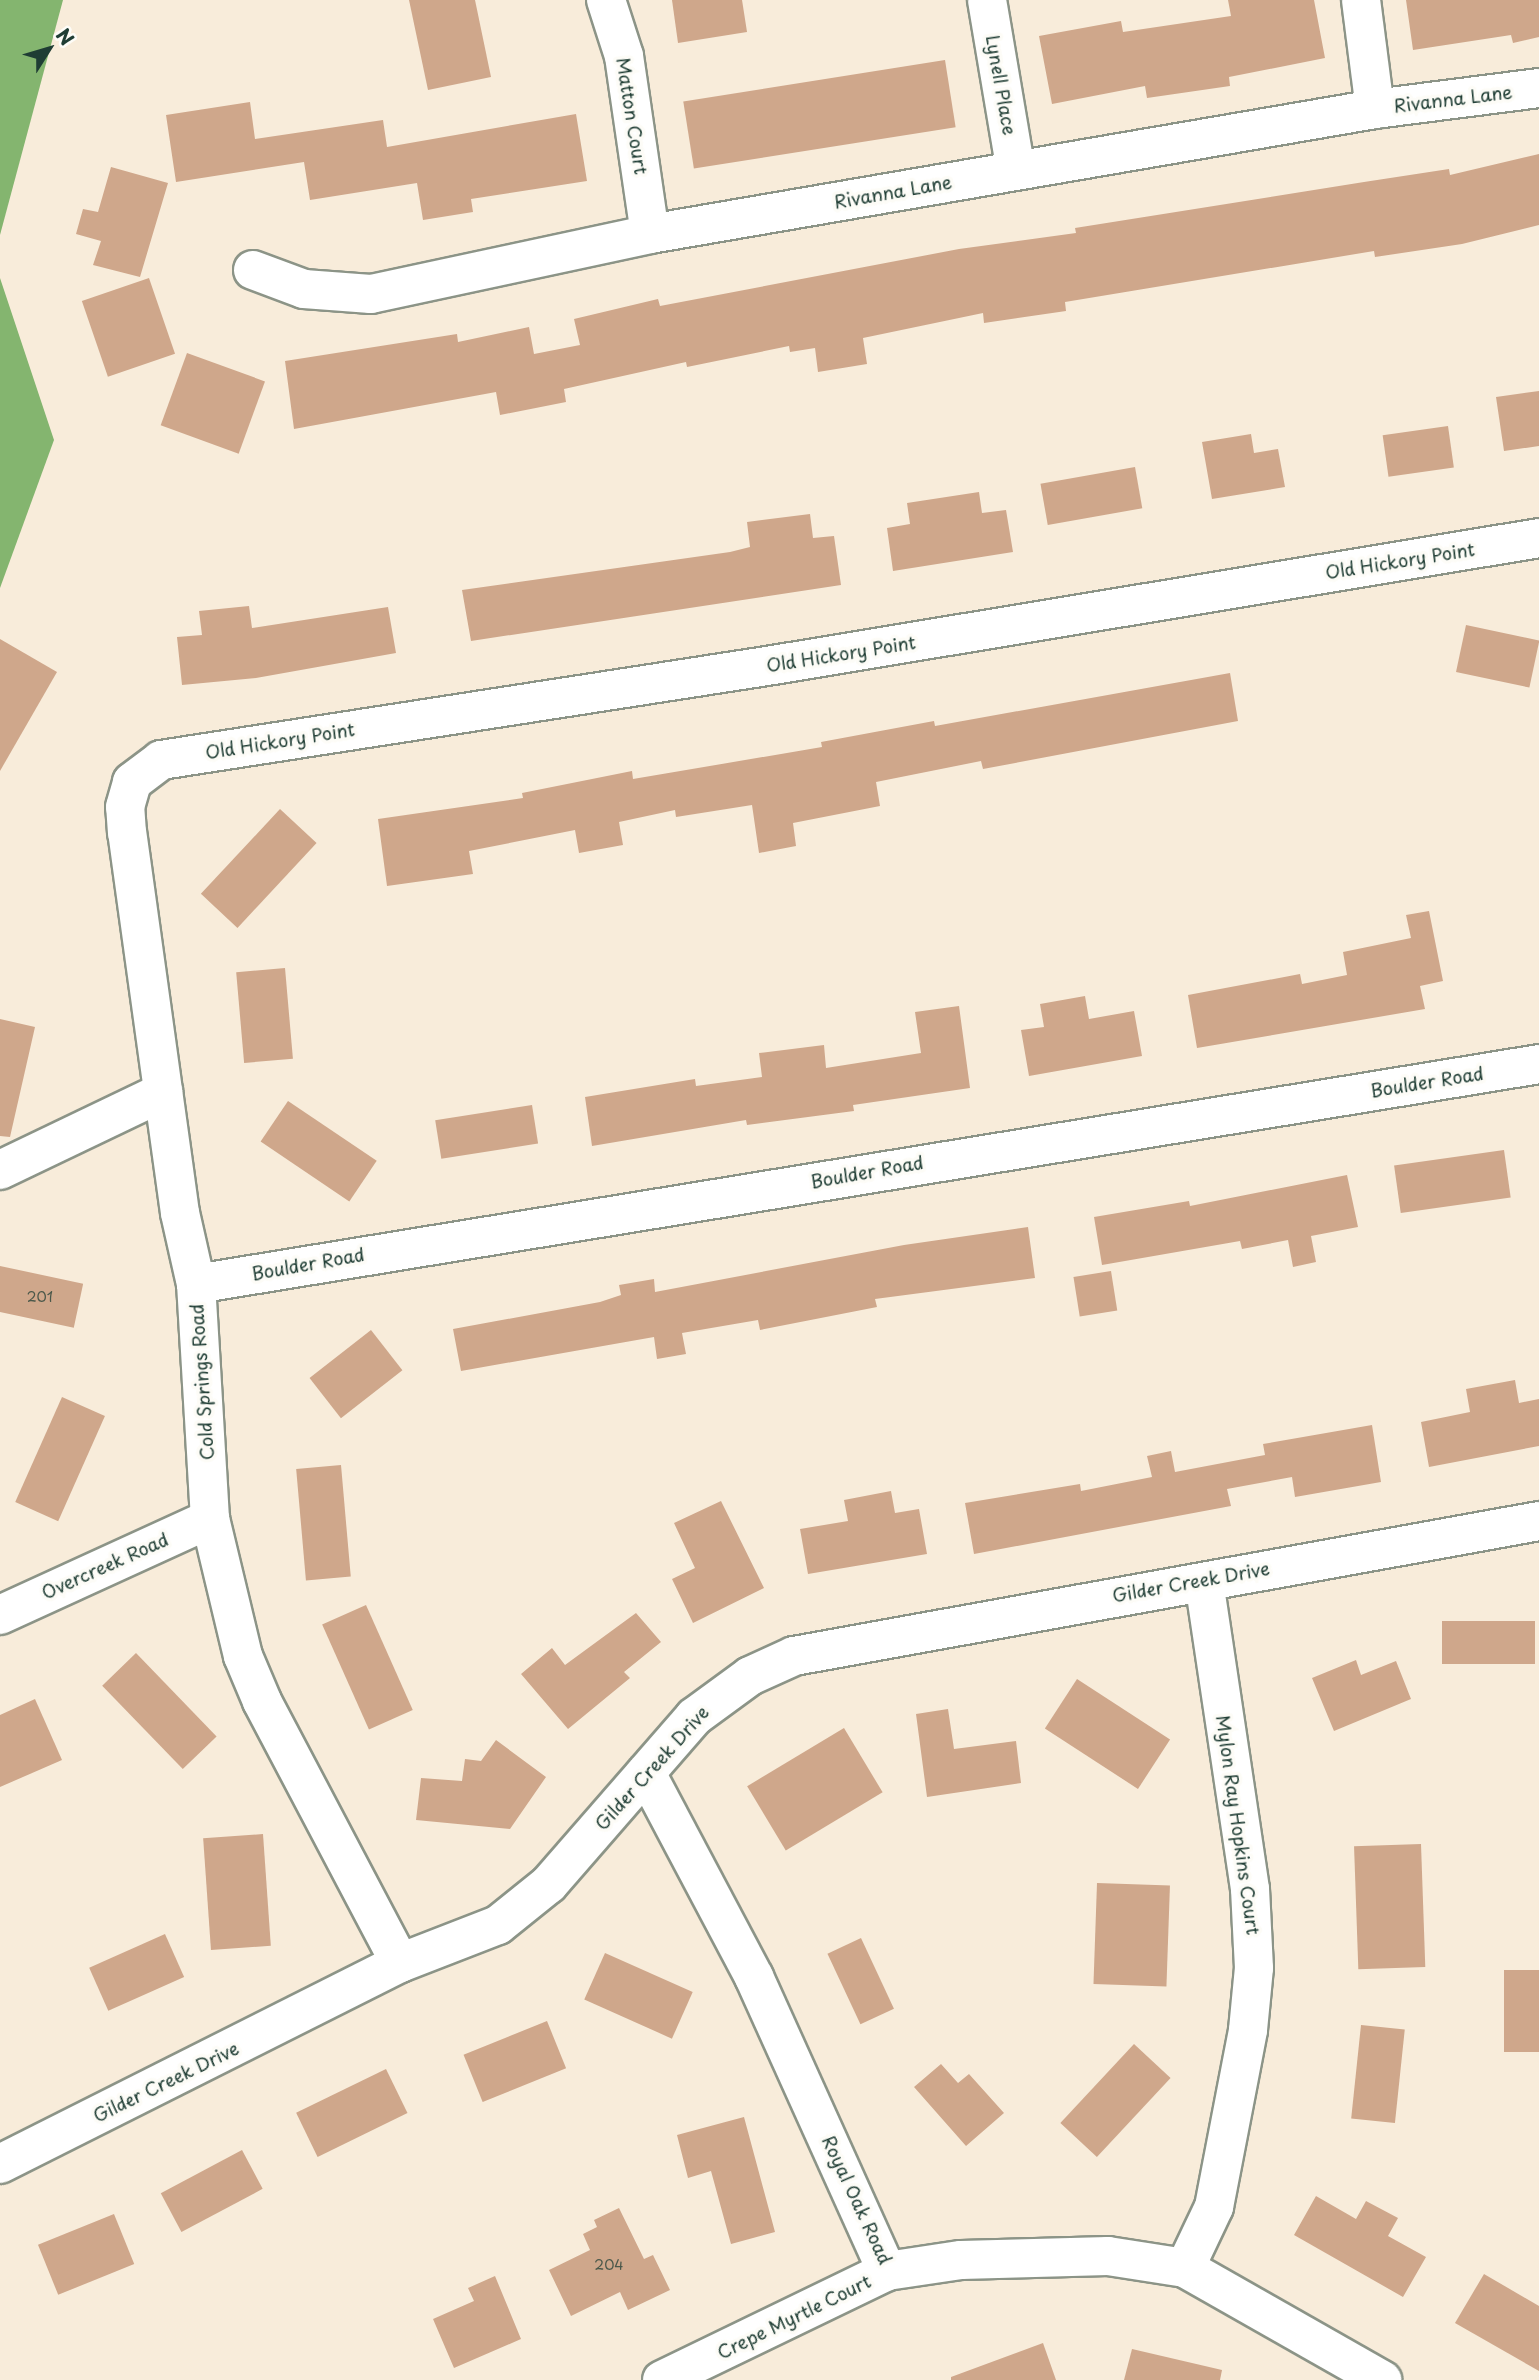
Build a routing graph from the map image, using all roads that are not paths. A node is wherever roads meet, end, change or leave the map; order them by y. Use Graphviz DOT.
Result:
graph roads {
  1 [pos="606,0"];
  2 [pos="987,0"];
  3 [pos="1361,0"];
  4 [pos="1539,88"];
  5 [pos="1375,109"];
  6 [pos="1016,171"];
  7 [pos="650,234"];
  8 [pos="253,270"];
  9 [pos="1539,538"];
  10 [pos="144,770"];
  11 [pos="1539,1064"];
  12 [pos="163,1092"];
  13 [pos="0,1170"];
  14 [pos="196,1284"];
  15 [pos="210,1519"];
  16 [pos="1539,1521"];
  17 [pos="1204,1582"];
  18 [pos="0,1615"];
  19 [pos="646,1773"];
  20 [pos="400,1963"];
  21 [pos="0,2164"];
  22 [pos="1185,2268"];
  23 [pos="887,2272"];
  24 [pos="663,2380"];
  25 [pos="1382,2380"];
  1 -- 7 [label="street, Matton Court"];
  2 -- 6 [label="street, Lynell Place"];
  3 -- 5 [label="street"];
  4 -- 5 [label="street, Rivanna Lane"];
  5 -- 6 [label="street, Rivanna Lane"];
  6 -- 7 [label="street, Rivanna Lane"];
  7 -- 8 [label="street, Rivanna Lane"];
  9 -- 10 [label="street, Old Hickory Point"];
  10 -- 12 [label="street, Cold Springs Road"];
  11 -- 14 [label="street, Boulder Road"];
  12 -- 13 [label="street"];
  12 -- 14 [label="street, Cold Springs Road"];
  14 -- 15 [label="street, Cold Springs Road"];
  15 -- 18 [label="street, Overcreek Road"];
  15 -- 20 [label="street, Cold Springs Road"];
  16 -- 17 [label="street, Gilder Creek Drive"];
  17 -- 19 [label="street, Gilder Creek Drive"];
  17 -- 22 [label="street, Mylon Ray Hopkins Court"];
  19 -- 20 [label="street, Gilder Creek Drive"];
  19 -- 23 [label="street, Royal Oak Road"];
  20 -- 21 [label="street, Gilder Creek Drive"];
  22 -- 23 [label="street, Royal Oak Road"];
  22 -- 25 [label="street, Royal Oak Road"];
  23 -- 24 [label="street, Crepe Myrtle Court"];
}
